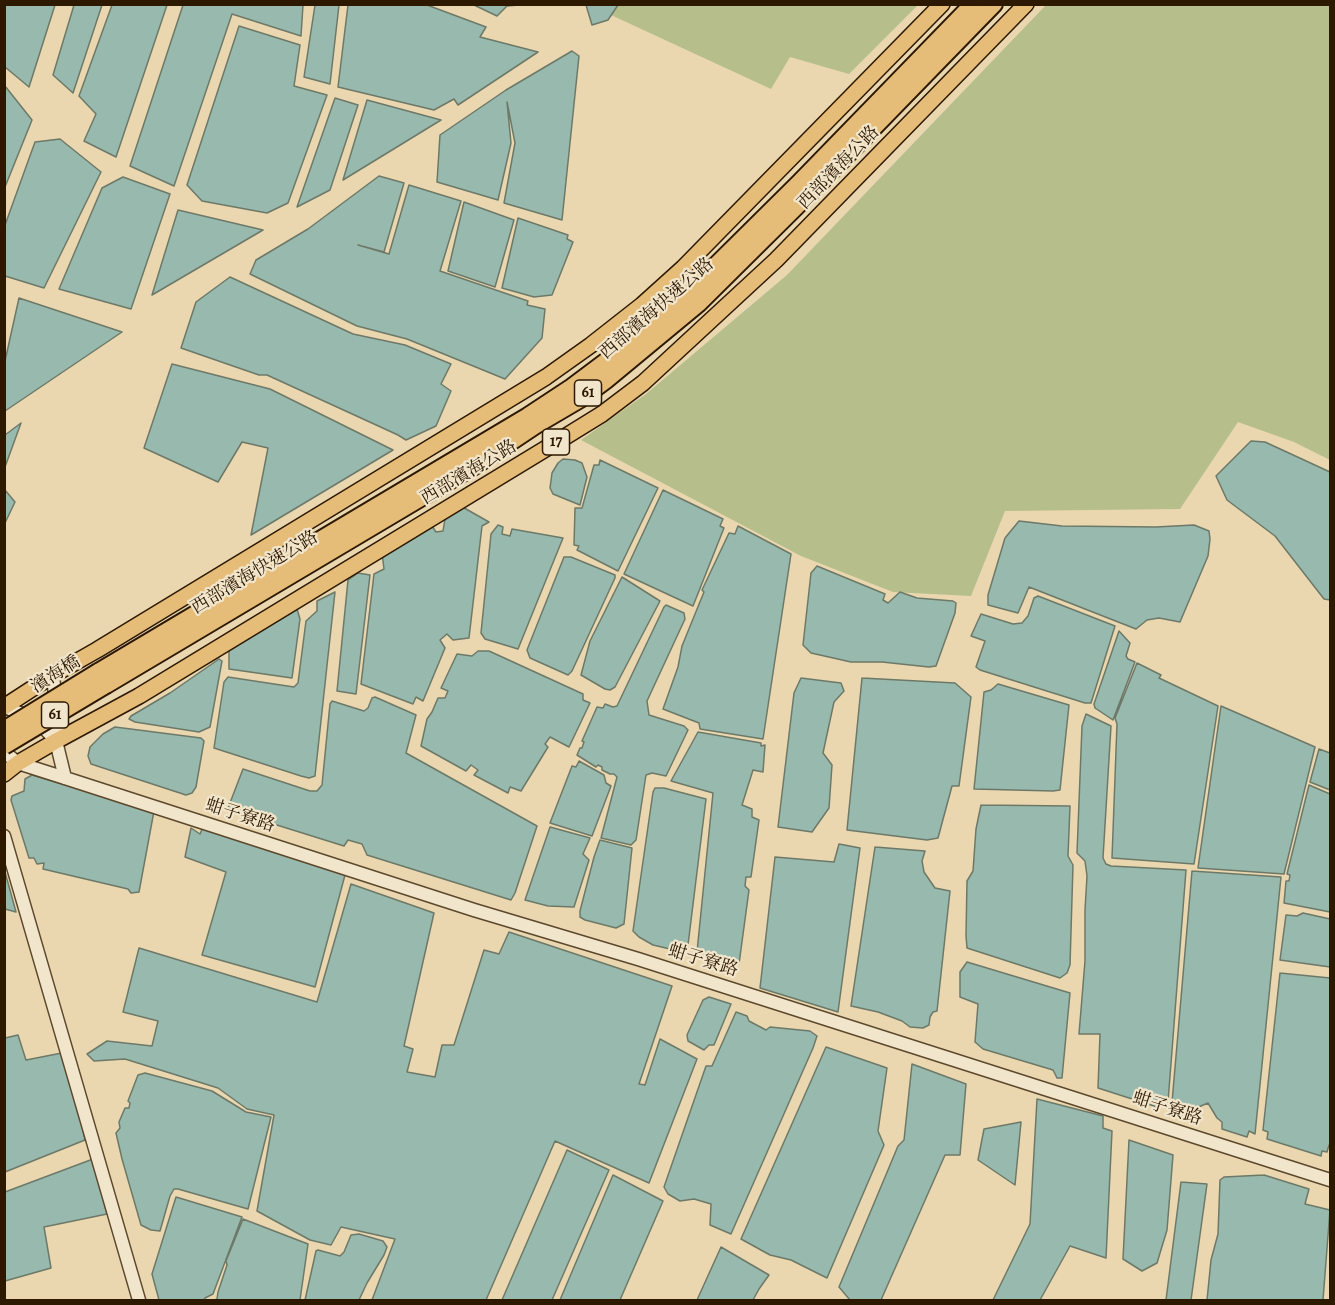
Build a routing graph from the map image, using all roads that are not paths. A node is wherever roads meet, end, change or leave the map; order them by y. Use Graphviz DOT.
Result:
graph roads {
  1 [pos="942,4"];
  2 [pos="973,4"];
  3 [pos="994,4"];
  4 [pos="1026,4"];
  5 [pos="53,675"];
  6 [pos="102,678"];
  7 [pos="4,707"];
  8 [pos="4,730"];
  9 [pos="56,741"];
  10 [pos="4,746"];
  11 [pos="4,752"];
  12 [pos="18,763"];
  13 [pos="4,774"];
  14 [pos="65,778"];
  15 [pos="4,836"];
  16 [pos="1330,1180"];
  17 [pos="139,1300"];
  1 -- 5 [label="main road"];
  2 -- 6 [label="highway, 西部濱海快速公路 / 61"];
  3 -- 6 [label="highway, 西部濱海快速公路 / 61"];
  4 -- 9 [label="main road, 西部濱海公路 / 17"];
  5 -- 7 [label="main road"];
  5 -- 9 [label="street"];
  6 -- 8 [label="highway, 濱海橋 / 61, bridge"];
  6 -- 10 [label="highway, 濱海橋 / 61, bridge"];
  7 -- 9 [label="street"];
  9 -- 12 [label="main road, 西部濱海公路 / 17"];
  9 -- 14 [label="street"];
  11 -- 12 [label="street"];
  12 -- 13 [label="main road, 西部濱海公路 / 17"];
  12 -- 14 [label="street, 蚶子寮路"];
  14 -- 16 [label="street, 蚶子寮路"];
  15 -- 17 [label="street"];
}
